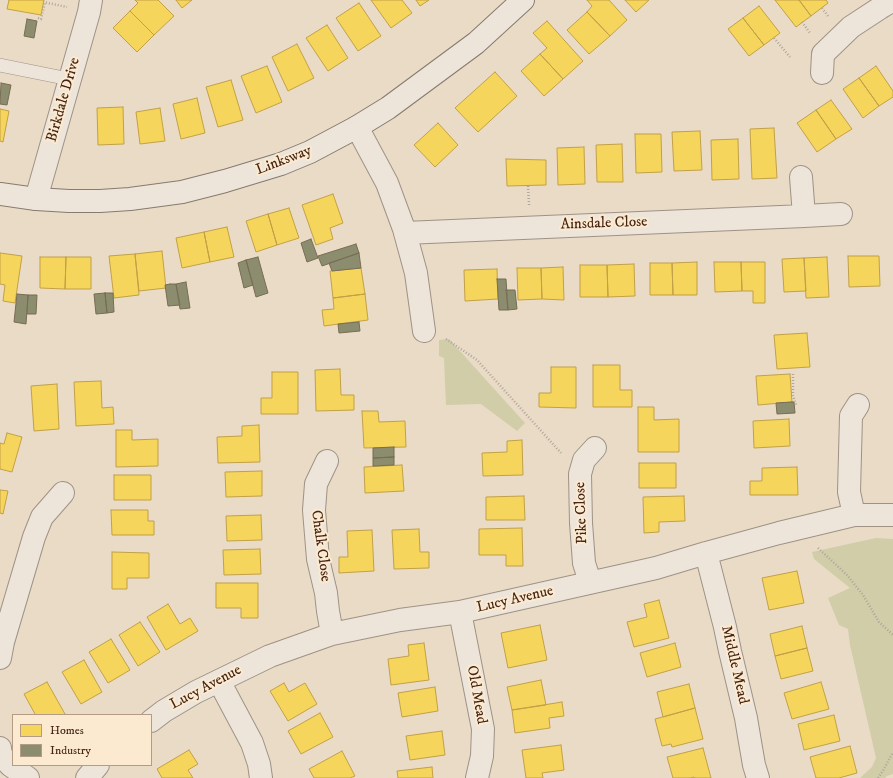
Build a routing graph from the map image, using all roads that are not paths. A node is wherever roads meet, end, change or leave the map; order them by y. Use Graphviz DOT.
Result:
graph roads {
  1 [pos="523,0"];
  2 [pos="893,0"];
  3 [pos="82,4"];
  4 [pos="0,65"];
  5 [pos="822,74"];
  6 [pos="69,79"];
  7 [pos="357,127"];
  8 [pos="801,177"];
  9 [pos="0,194"];
  10 [pos="36,199"];
  11 [pos="841,214"];
  12 [pos="804,216"];
  13 [pos="405,233"];
  14 [pos="433,333"];
  15 [pos="858,406"];
  16 [pos="595,448"];
  17 [pos="327,461"];
  18 [pos="63,493"];
  19 [pos="854,515"];
  20 [pos="893,515"];
  21 [pos="706,553"];
  22 [pos="590,582"];
  23 [pos="460,612"];
  24 [pos="332,634"];
  25 [pos="0,658"];
  26 [pos="219,681"];
  27 [pos="152,719"];
  28 [pos="0,753"];
  29 [pos="97,766"];
  30 [pos="28,778"];
  31 [pos="86,778"];
  32 [pos="261,778"];
  33 [pos="477,778"];
  34 [pos="758,778"];
  1 -- 7 [label="street, Linksway"];
  2 -- 5 [label="street"];
  3 -- 6 [label="street, Birkdale Drive"];
  4 -- 6 [label="lane"];
  6 -- 10 [label="street, Birkdale Drive"];
  7 -- 10 [label="street, Linksway"];
  7 -- 13 [label="street"];
  8 -- 12 [label="street"];
  9 -- 10 [label="street, Linksway"];
  11 -- 12 [label="street, Ainsdale Close"];
  12 -- 13 [label="street, Ainsdale Close"];
  13 -- 14 [label="street"];
  15 -- 19 [label="street"];
  16 -- 22 [label="street, Pike Close"];
  17 -- 24 [label="street, Chalk Close"];
  18 -- 25 [label="street"];
  19 -- 20 [label="street, Lucy Avenue"];
  19 -- 21 [label="street, Lucy Avenue"];
  21 -- 22 [label="street, Lucy Avenue"];
  21 -- 34 [label="street, Middle Mead"];
  22 -- 23 [label="street, Lucy Avenue"];
  23 -- 24 [label="street, Lucy Avenue"];
  23 -- 33 [label="street, Old Mead"];
  24 -- 26 [label="street, Lucy Avenue"];
  26 -- 27 [label="street, Lucy Avenue"];
  26 -- 32 [label="street"];
  28 -- 30 [label="street"];
  29 -- 31 [label="street"];
}
